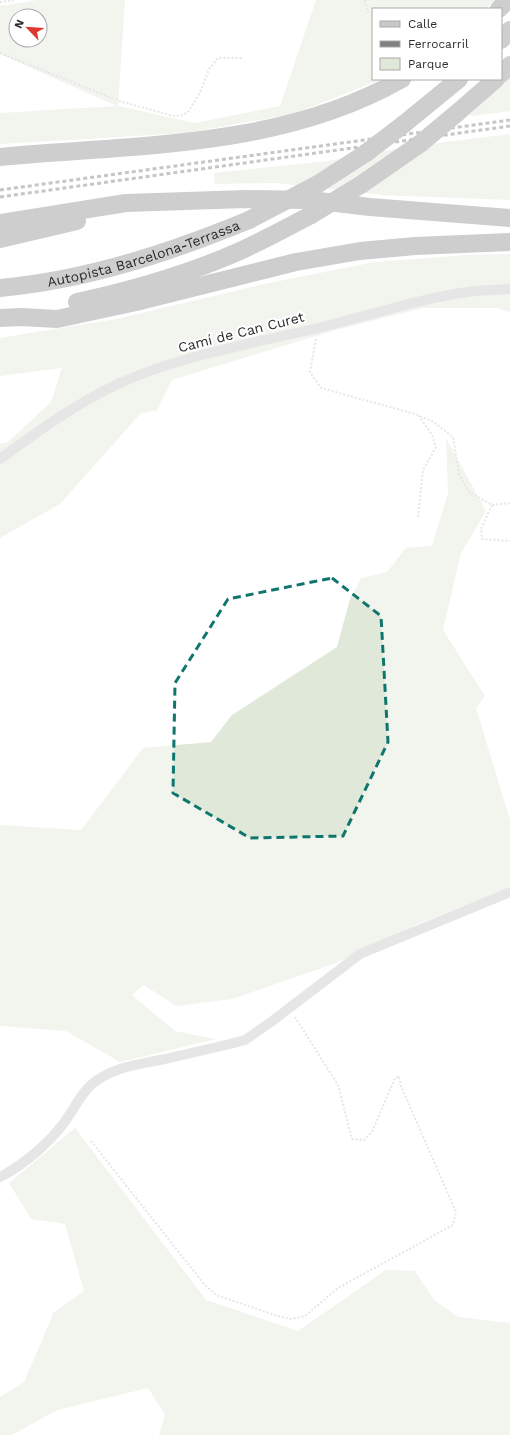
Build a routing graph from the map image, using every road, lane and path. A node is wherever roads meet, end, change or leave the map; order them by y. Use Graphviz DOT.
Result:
graph roads {
  1 [pos="15,0"];
  2 [pos="365,0"];
  3 [pos="508,0"];
  4 [pos="0,2"];
  5 [pos="500,8"];
  6 [pos="368,13"];
  7 [pos="510,30"];
  8 [pos="502,39"];
  9 [pos="0,53"];
  10 [pos="243,58"];
  11 [pos="510,65"];
  12 [pos="502,73"];
  13 [pos="400,80"];
  14 [pos="458,80"];
  15 [pos="495,80"];
  16 [pos="0,156"];
  17 [pos="188,202"];
  18 [pos="510,218"];
  19 [pos="0,223"];
  20 [pos="0,239"];
  21 [pos="510,242"];
  22 [pos="0,288"];
  23 [pos="510,289"];
  24 [pos="21,317"];
  25 [pos="0,318"];
  26 [pos="318,328"];
  27 [pos="418,415"];
  28 [pos="0,459"];
  29 [pos="510,503"];
  30 [pos="492,505"];
  31 [pos="418,517"];
  32 [pos="510,541"];
  33 [pos="510,892"];
  34 [pos="290,1009"];
  35 [pos="91,1141"];
  36 [pos="0,1178"];
  1 -- 4 [label="path"];
  2 -- 6 [label="path"];
  3 -- 5 [label="highway"];
  7 -- 8 [label="highway"];
  9 -- 10 [label="path"];
  11 -- 12 [label="highway"];
  13 -- 16 [label="highway"];
  14 -- 22 [label="highway, Autopista Barcelona-Terrassa, bridge"];
  15 -- 24 [label="highway, bridge"];
  17 -- 18 [label="highway"];
  17 -- 19 [label="highway"];
  17 -- 20 [label="highway"];
  21 -- 24 [label="highway"];
  23 -- 26 [label="street, Camí de Can Curet"];
  24 -- 25 [label="highway"];
  26 -- 27 [label="path"];
  26 -- 28 [label="street, Camí de Can Curet"];
  27 -- 30 [label="path"];
  27 -- 31 [label="path"];
  29 -- 30 [label="path"];
  30 -- 32 [label="path"];
  33 -- 34 [label="street"];
  34 -- 35 [label="path"];
  34 -- 36 [label="street"];
}
